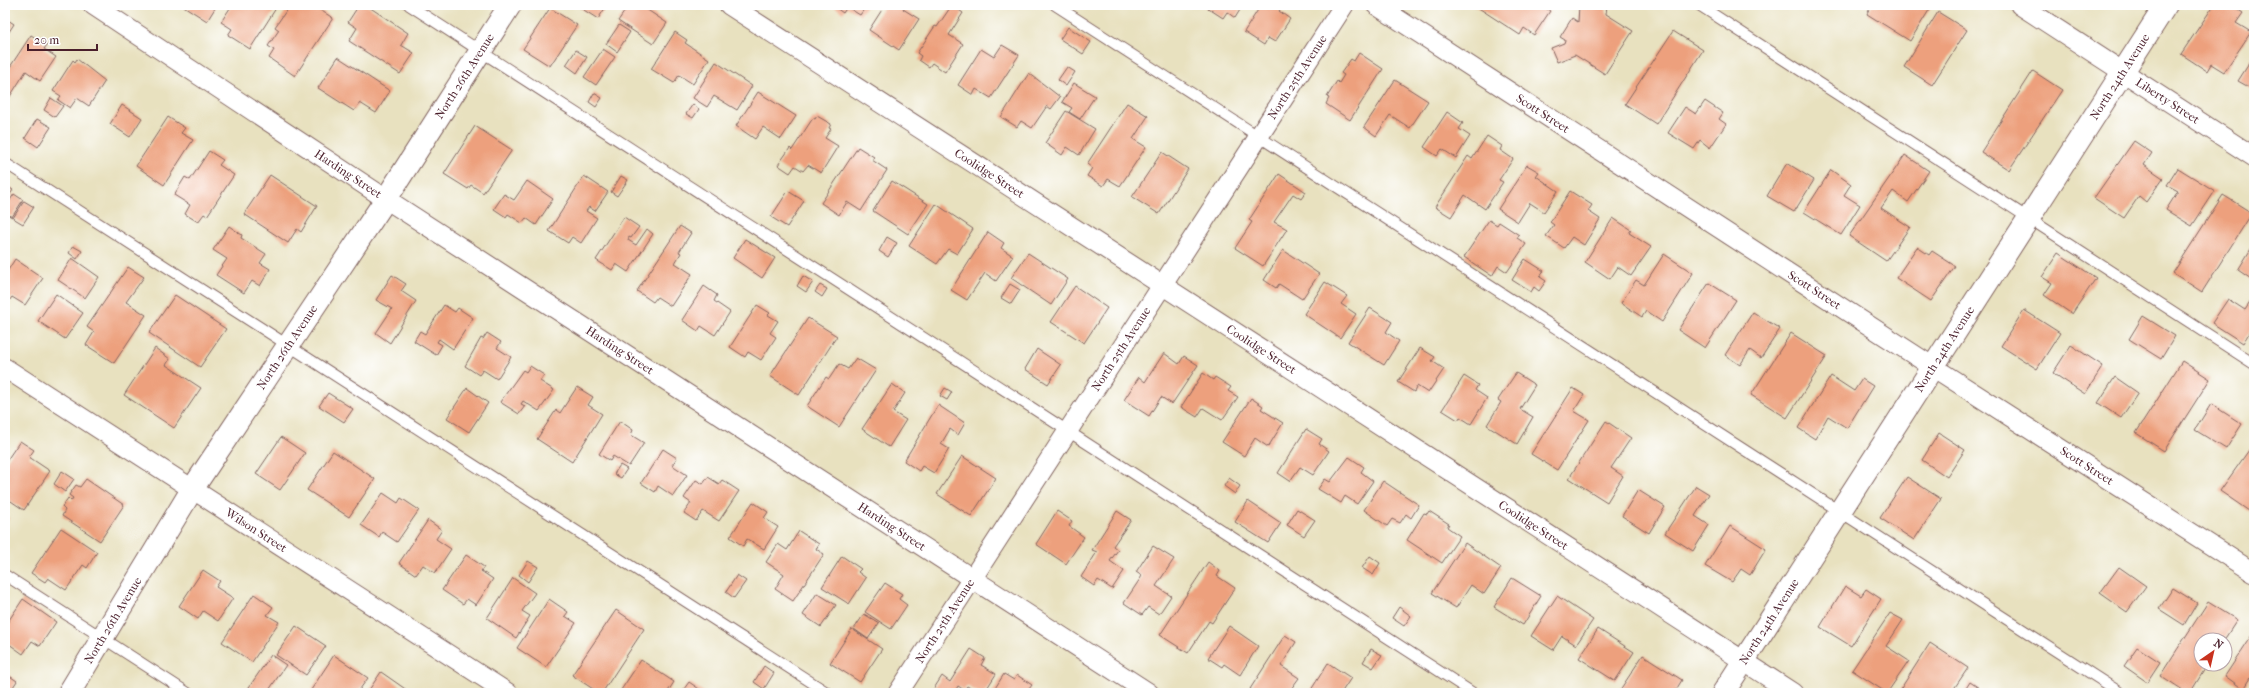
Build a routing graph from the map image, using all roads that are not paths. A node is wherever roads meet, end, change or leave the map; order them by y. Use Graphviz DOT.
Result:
graph roads {
  1 [pos="92,5"];
  2 [pos="409,5"];
  3 [pos="510,5"];
  4 [pos="729,5"];
  5 [pos="1055,5"];
  6 [pos="1344,5"];
  7 [pos="1376,5"];
  8 [pos="1699,5"];
  9 [pos="2020,5"];
  10 [pos="2166,5"];
  11 [pos="480,51"];
  12 [pos="2123,71"];
  13 [pos="1259,136"];
  14 [pos="2254,158"];
  15 [pos="5,164"];
  16 [pos="386,199"];
  17 [pos="2028,219"];
  18 [pos="1162,287"];
  19 [pos="288,346"];
  20 [pos="2254,364"];
  21 [pos="1933,367"];
  22 [pos="5,368"];
  23 [pos="1068,431"];
  24 [pos="193,488"];
  25 [pos="1840,511"];
  26 [pos="2254,573"];
  27 [pos="5,575"];
  28 [pos="971,579"];
  29 [pos="103,637"];
  30 [pos="1744,661"];
  31 [pos="69,693"];
  32 [pos="188,693"];
  33 [pos="508,693"];
  34 [pos="828,693"];
  35 [pos="898,693"];
  36 [pos="1149,693"];
  37 [pos="1473,693"];
  38 [pos="1723,693"];
  39 [pos="1793,693"];
  40 [pos="2121,693"];
  1 -- 16 [label="street, Harding Street"];
  2 -- 11 [label="lane"];
  3 -- 11 [label="street, North 26th Avenue"];
  4 -- 18 [label="street, Coolidge Street"];
  5 -- 13 [label="lane"];
  6 -- 13 [label="street, North 25th Avenue"];
  7 -- 21 [label="street, Scott Street"];
  8 -- 17 [label="lane"];
  9 -- 12 [label="street, Liberty Street"];
  10 -- 12 [label="street, North 24th Avenue"];
  11 -- 16 [label="street, North 26th Avenue"];
  11 -- 23 [label="lane"];
  12 -- 14 [label="street, Liberty Street"];
  12 -- 17 [label="street, North 24th Avenue"];
  13 -- 18 [label="street, North 25th Avenue"];
  13 -- 25 [label="lane"];
  15 -- 19 [label="lane"];
  16 -- 19 [label="street, North 26th Avenue"];
  16 -- 28 [label="street, Harding Street"];
  17 -- 20 [label="lane"];
  17 -- 21 [label="street, North 24th Avenue"];
  18 -- 23 [label="street, North 25th Avenue"];
  18 -- 30 [label="street, Coolidge Street"];
  19 -- 24 [label="street, North 26th Avenue"];
  19 -- 34 [label="lane"];
  21 -- 25 [label="street, North 24th Avenue"];
  21 -- 26 [label="street, Scott Street"];
  22 -- 24 [label="street, Wilson Street"];
  23 -- 28 [label="street, North 25th Avenue"];
  23 -- 37 [label="lane"];
  24 -- 29 [label="street, North 26th Avenue"];
  24 -- 33 [label="street, Wilson Street"];
  25 -- 30 [label="street, North 24th Avenue"];
  25 -- 40 [label="lane"];
  27 -- 29 [label="lane"];
  28 -- 35 [label="street, North 25th Avenue"];
  28 -- 36 [label="street, Harding Street"];
  29 -- 31 [label="street, North 26th Avenue"];
  29 -- 32 [label="lane"];
  30 -- 38 [label="street, North 24th Avenue"];
  30 -- 39 [label="street, Coolidge Street"];
}
